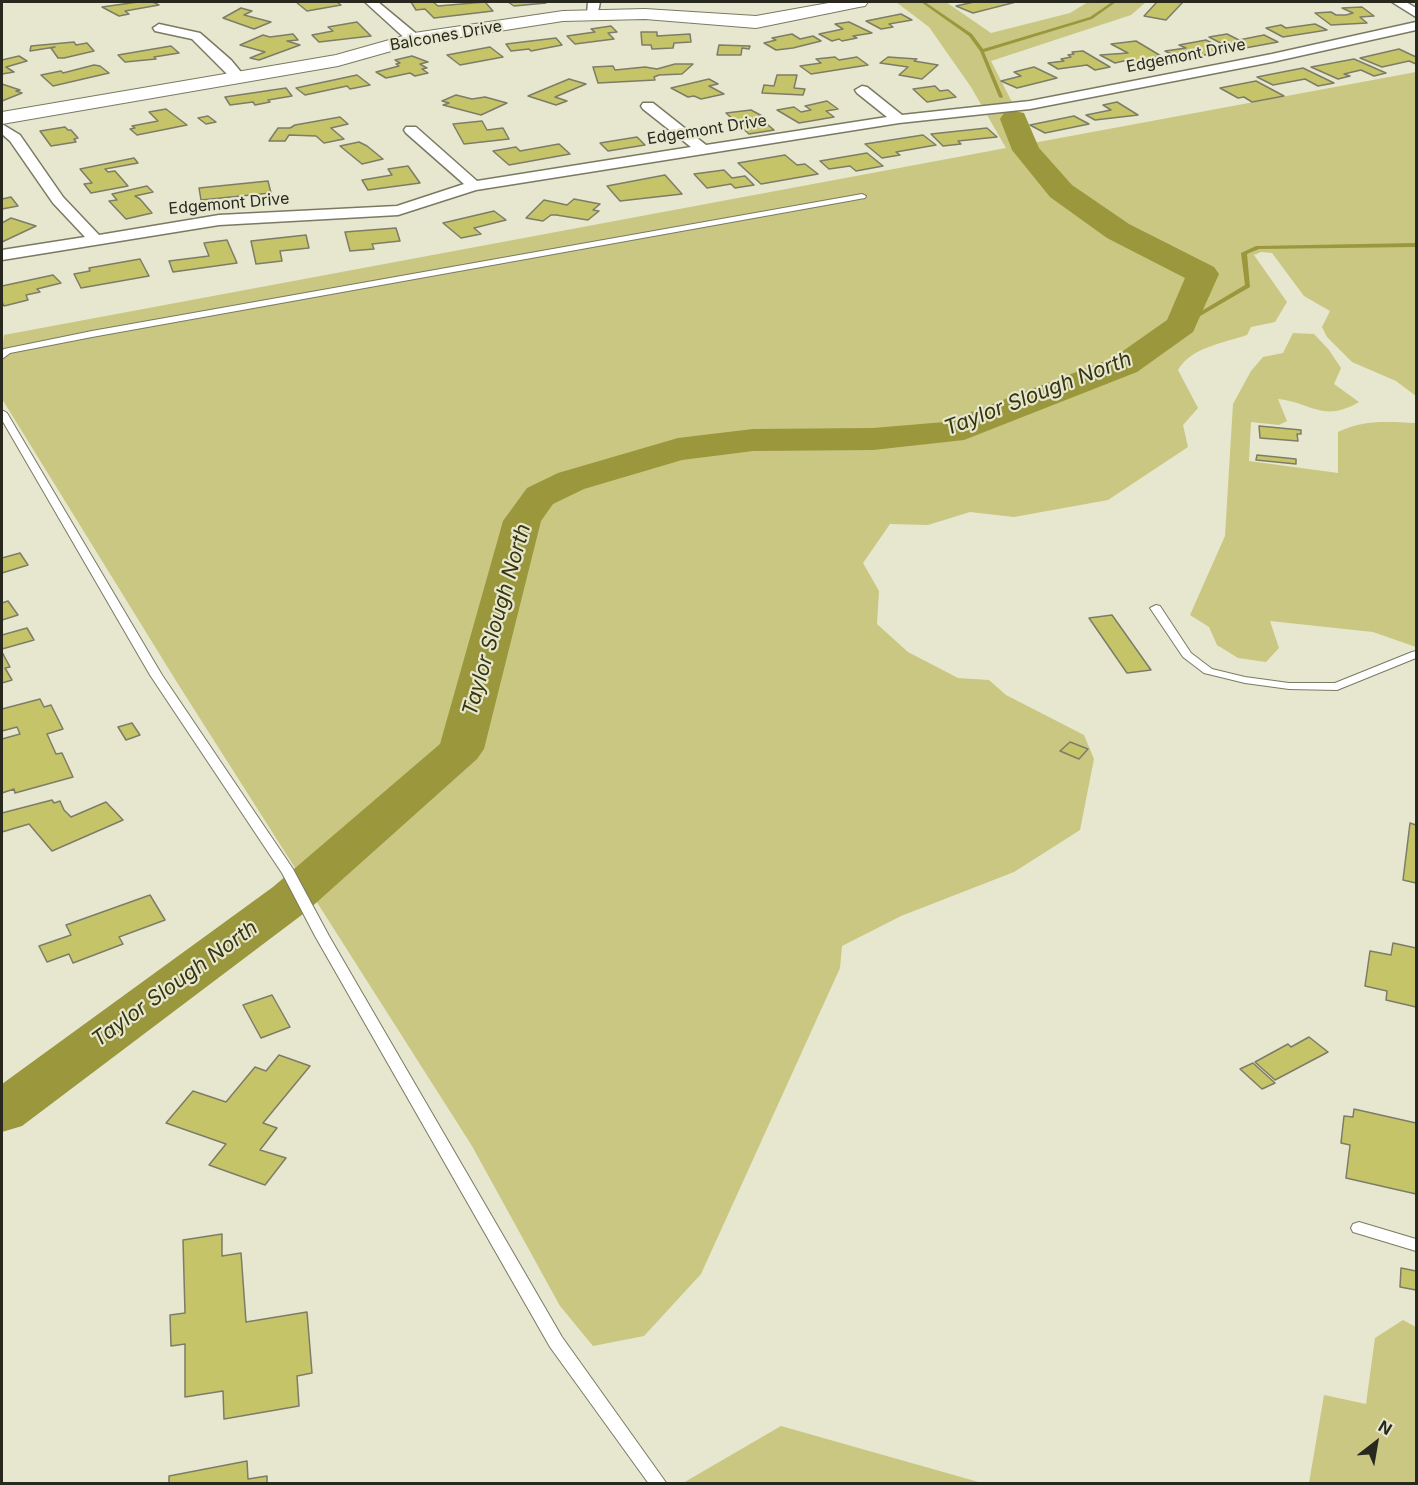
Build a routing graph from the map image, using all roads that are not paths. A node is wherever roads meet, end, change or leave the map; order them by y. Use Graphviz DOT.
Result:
graph roads {
  1 [pos="371,2"];
  2 [pos="859,2"];
  3 [pos="1398,2"];
  4 [pos="594,8"];
  5 [pos="1416,13"];
  6 [pos="1416,26"];
  7 [pos="159,28"];
  8 [pos="414,39"];
  9 [pos="239,78"];
  10 [pos="862,90"];
  11 [pos="648,106"];
  12 [pos="2,118"];
  13 [pos="899,119"];
  14 [pos="2,128"];
  15 [pos="411,130"];
  16 [pos="702,149"];
  17 [pos="474,186"];
  18 [pos="862,196"];
  19 [pos="94,238"];
  20 [pos="2,255"];
  21 [pos="2,356"];
  22 [pos="2,413"];
  23 [pos="1156,608"];
  24 [pos="1416,654"];
  25 [pos="1359,1228"];
  26 [pos="1416,1245"];
  27 [pos="659,1484"];
  1 -- 8 [label="street"];
  2 -- 4 [label="street, Balcones Drive"];
  3 -- 5 [label="street"];
  4 -- 8 [label="street, Balcones Drive"];
  6 -- 13 [label="street, Edgemont Drive"];
  7 -- 9 [label="street"];
  8 -- 9 [label="street, Balcones Drive"];
  9 -- 12 [label="street, Balcones Drive"];
  10 -- 13 [label="street"];
  11 -- 16 [label="street"];
  13 -- 16 [label="street, Edgemont Drive"];
  14 -- 19 [label="street"];
  15 -- 17 [label="street"];
  16 -- 17 [label="street, Edgemont Drive"];
  17 -- 19 [label="street, Edgemont Drive"];
  18 -- 21 [label="lane"];
  19 -- 20 [label="street, Edgemont Drive"];
  22 -- 27 [label="lane"];
  23 -- 24 [label="lane"];
  25 -- 26 [label="lane"];
}
